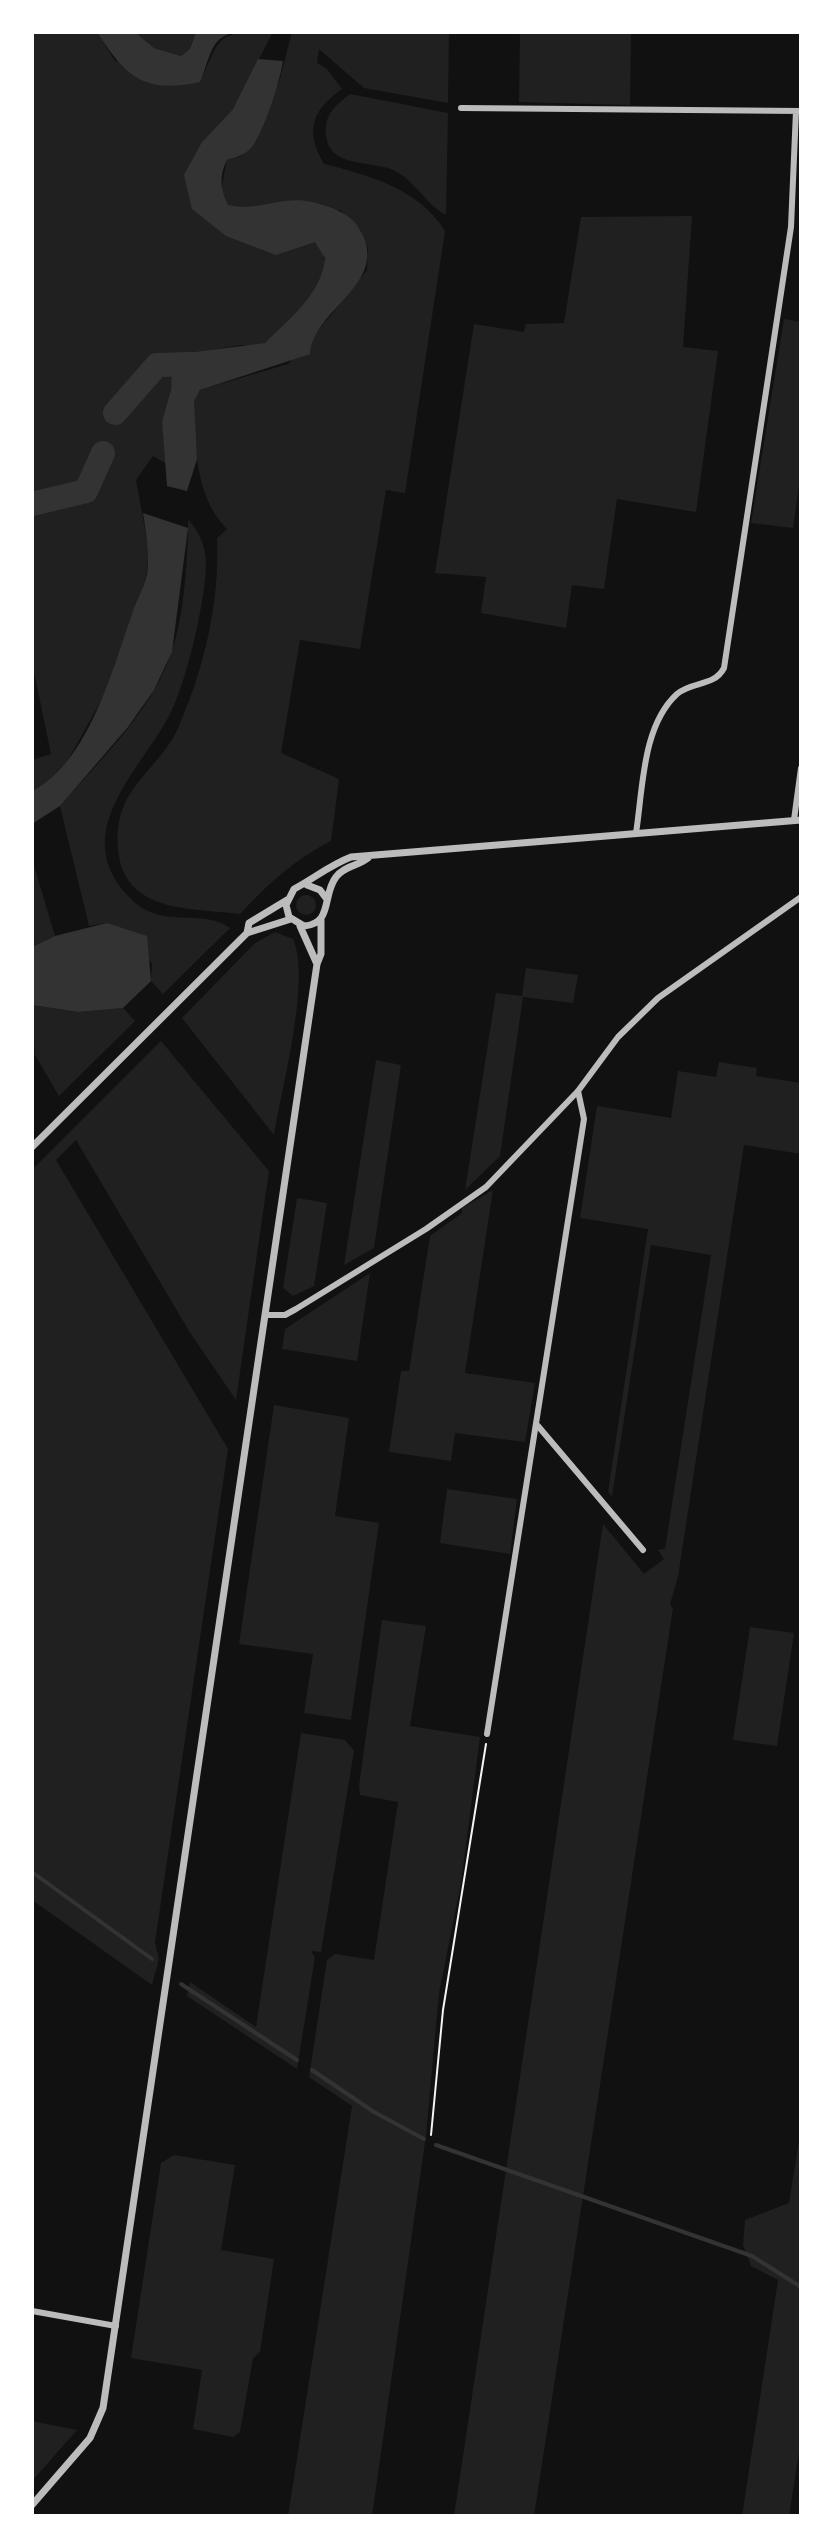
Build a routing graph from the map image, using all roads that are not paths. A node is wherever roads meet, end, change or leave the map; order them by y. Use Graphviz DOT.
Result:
graph roads {
  1 [pos="461,108"];
  2 [pos="799,111"];
  3 [pos="801,768"];
  4 [pos="797,820"];
  5 [pos="636,833"];
  6 [pos="368,858"];
  7 [pos="307,885"];
  8 [pos="801,897"];
  9 [pos="326,898"];
  10 [pos="287,900"];
  11 [pos="291,919"];
  12 [pos="321,920"];
  13 [pos="300,925"];
  14 [pos="247,933"];
  15 [pos="317,964"];
  16 [pos="578,1091"];
  17 [pos="32,1147"];
  18 [pos="266,1315"];
  19 [pos="538,1426"];
  20 [pos="643,1550"];
  21 [pos="487,1734"];
  22 [pos="32,2311"];
  23 [pos="116,2326"];
  24 [pos="32,2505"];
  1 -- 2 [label="street"];
  2 -- 5 [label="street"];
  3 -- 4 [label="street"];
  4 -- 5 [label="street"];
  5 -- 6 [label="street"];
  6 -- 7 [label="street"];
  6 -- 9 [label="street"];
  7 -- 9 [label="street"];
  7 -- 10 [label="street"];
  8 -- 16 [label="street"];
  9 -- 12 [label="street"];
  10 -- 11 [label="street"];
  10 -- 14 [label="street"];
  11 -- 13 [label="street"];
  11 -- 14 [label="street"];
  12 -- 13 [label="street"];
  12 -- 15 [label="street"];
  13 -- 15 [label="street"];
  14 -- 17 [label="street"];
  15 -- 18 [label="street"];
  16 -- 18 [label="street"];
  16 -- 19 [label="street"];
  18 -- 23 [label="street"];
  19 -- 20 [label="street"];
  19 -- 21 [label="street"];
  22 -- 23 [label="street"];
  23 -- 24 [label="street"];
}
